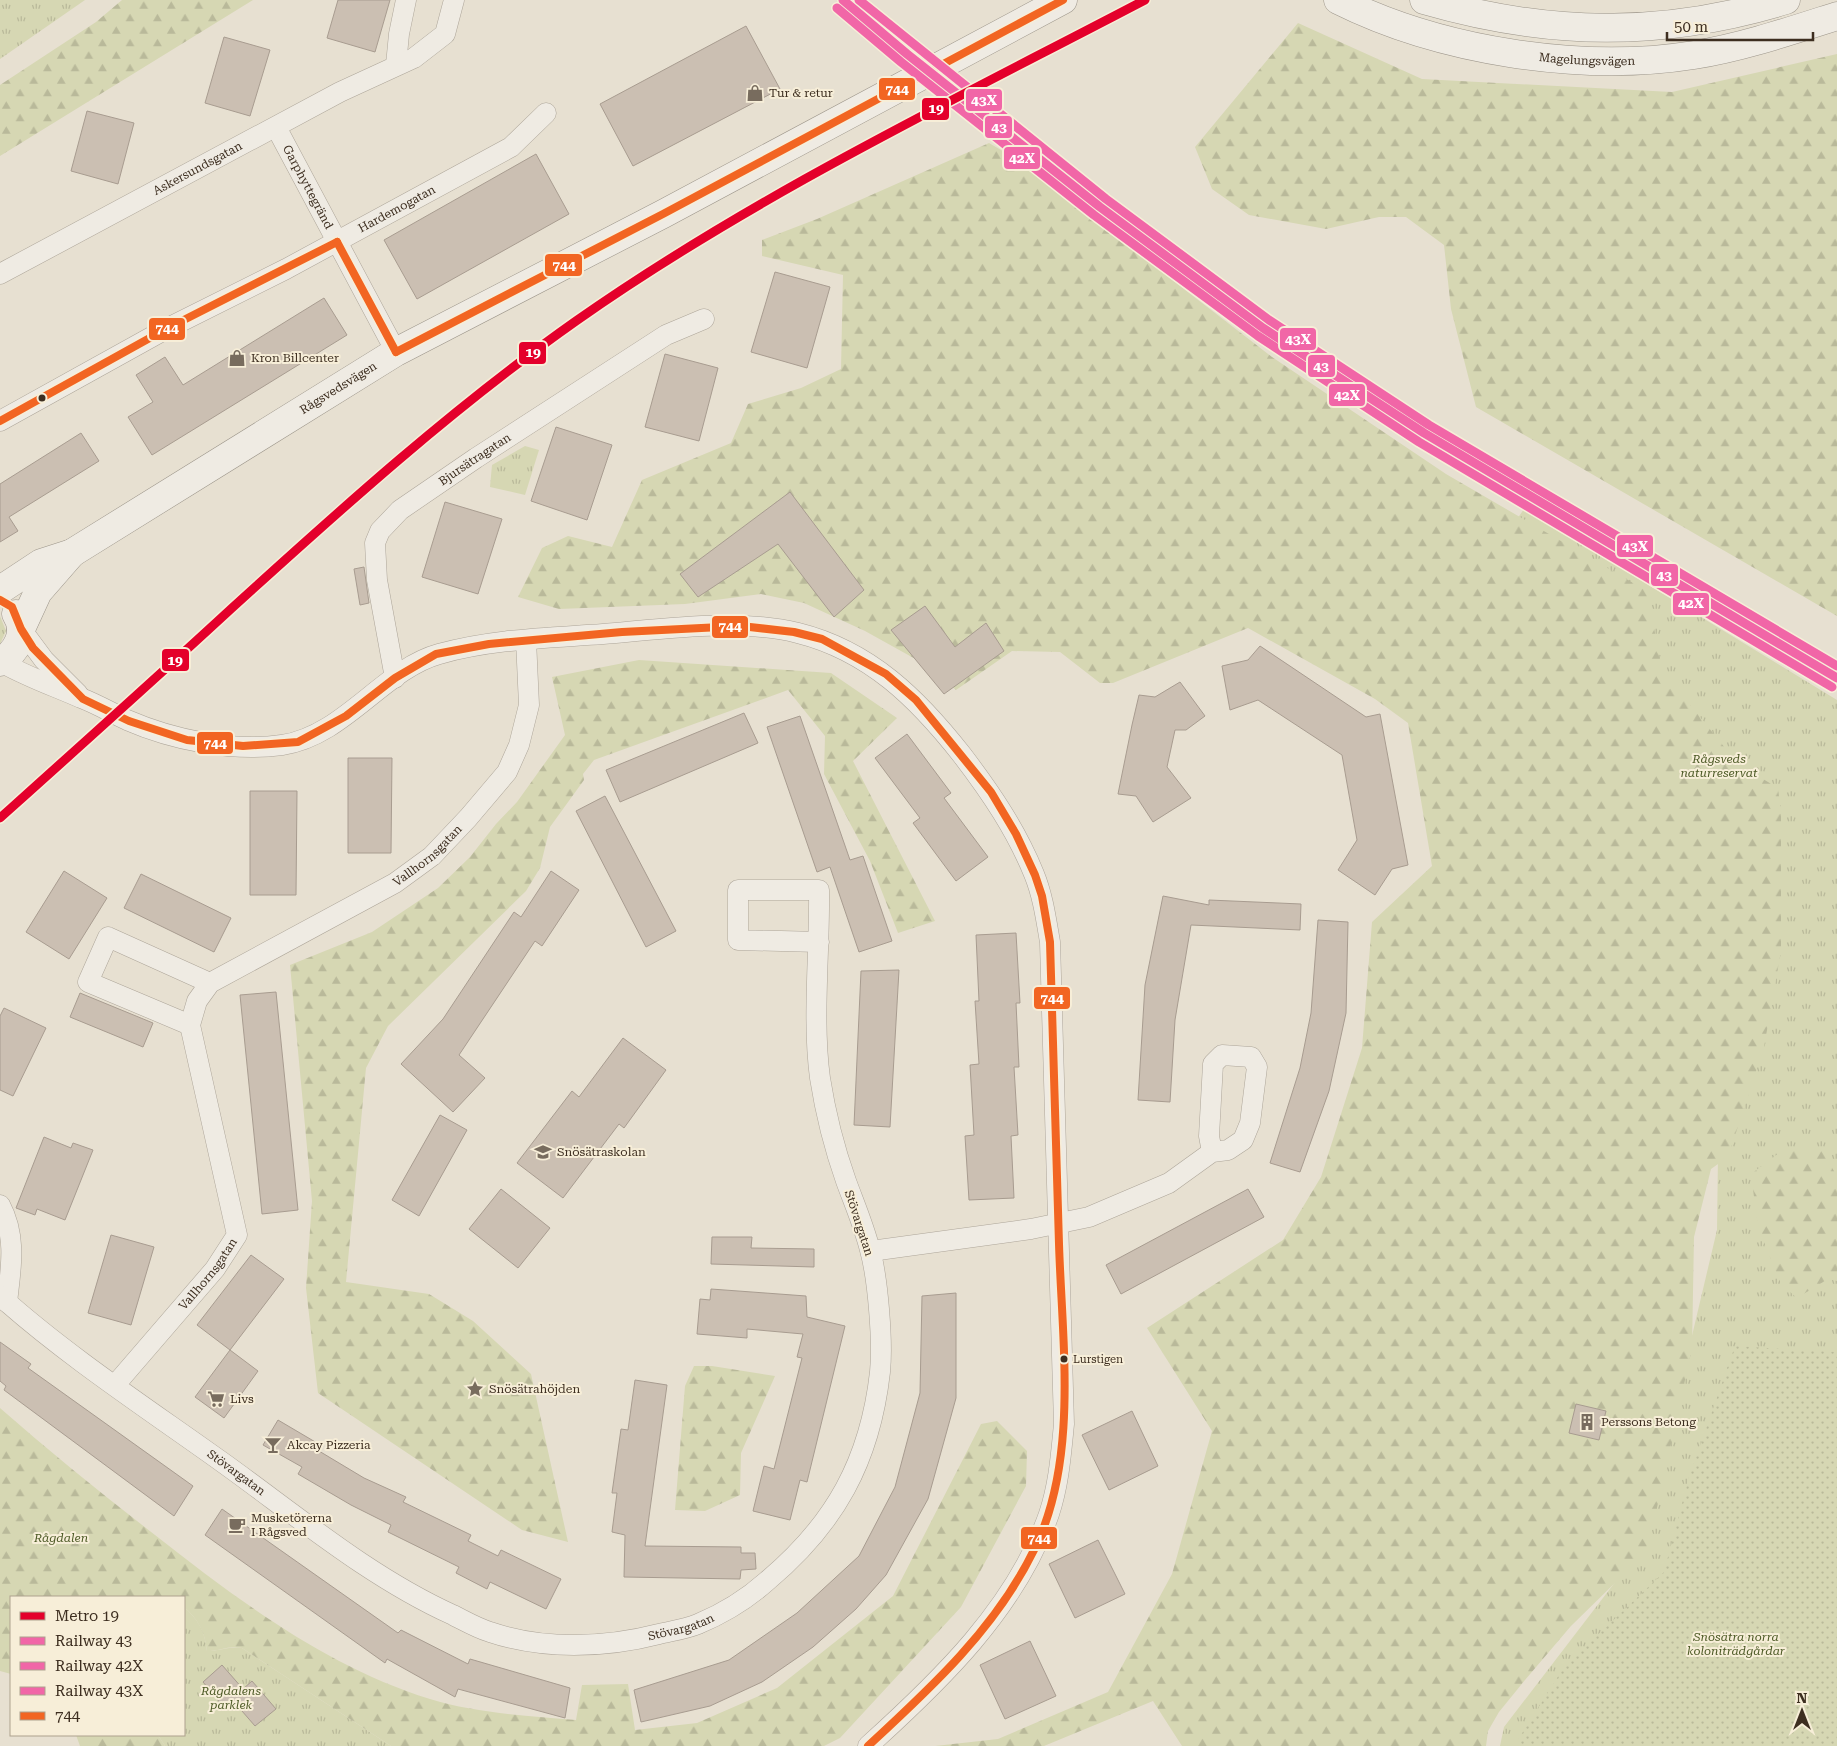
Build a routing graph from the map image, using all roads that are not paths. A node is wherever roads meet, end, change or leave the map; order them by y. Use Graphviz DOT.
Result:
graph roads {
  1 [pos="406,0"];
  2 [pos="454,0"];
  3 [pos="1063,0"];
  4 [pos="1338,0"];
  5 [pos="1424,0"];
  6 [pos="1786,0"];
  7 [pos="1837,16"];
  8 [pos="396,65"];
  9 [pos="546,113"];
  10 [pos="276,127"];
  11 [pos="337,242"];
  12 [pos="0,274"];
  13 [pos="704,319"];
  14 [pos="396,352"];
  15 [pos="0,421"];
  16 [pos="72,553"];
  17 [pos="0,590"];
  18 [pos="0,600"];
  19 [pos="21,629"];
  20 [pos="526,640"];
  21 [pos="0,662"];
  22 [pos="395,678"];
  23 [pos="83,698"];
  24 [pos="820,942"];
  25 [pos="210,983"];
  26 [pos="190,1025"];
  27 [pos="1212,1152"];
  28 [pos="0,1205"];
  29 [pos="1058,1224"];
  30 [pos="870,1251"];
  31 [pos="3,1299"];
  32 [pos="115,1385"];
  33 [pos="868,1746"];
  1 -- 8 [label="street"];
  2 -- 8 [label="street, Askersundsgatan"];
  3 -- 14 [label="street, Rågsvedsvägen"];
  4 -- 7 [label="street, Magelungsvägen"];
  5 -- 6 [label="street"];
  8 -- 10 [label="street, Askersundsgatan"];
  9 -- 11 [label="street, Hardemogatan"];
  10 -- 11 [label="street, Garphyttegränd"];
  10 -- 12 [label="street, Askersundsgatan"];
  11 -- 14 [label="street, Garphyttegränd"];
  11 -- 15 [label="street, Hardemogatan"];
  13 -- 22 [label="street, Bjursätragatan"];
  14 -- 16 [label="street, Rågsvedsvägen"];
  16 -- 17 [label="street, Rågsvedsvägen"];
  16 -- 19 [label="street, Rågsvedsvägen"];
  18 -- 19 [label="street"];
  19 -- 21 [label="street, Rågsvedsvägen"];
  19 -- 23 [label="street"];
  20 -- 22 [label="street"];
  20 -- 25 [label="street, Vallhornsgatan"];
  20 -- 29 [label="street"];
  21 -- 23 [label="street"];
  22 -- 23 [label="street"];
  24 -- 24 [label="street, Stövargatan"];
  24 -- 30 [label="street, Stövargatan"];
  25 -- 26 [label="street, Vallhornsgatan"];
  25 -- 26 [label="street"];
  26 -- 32 [label="street, Vallhornsgatan"];
  27 -- 29 [label="street"];
  28 -- 31 [label="street, Stövargatan"];
  29 -- 30 [label="street"];
  29 -- 33 [label="street"];
  30 -- 32 [label="street, Stövargatan"];
  31 -- 32 [label="street, Stövargatan"];
}
